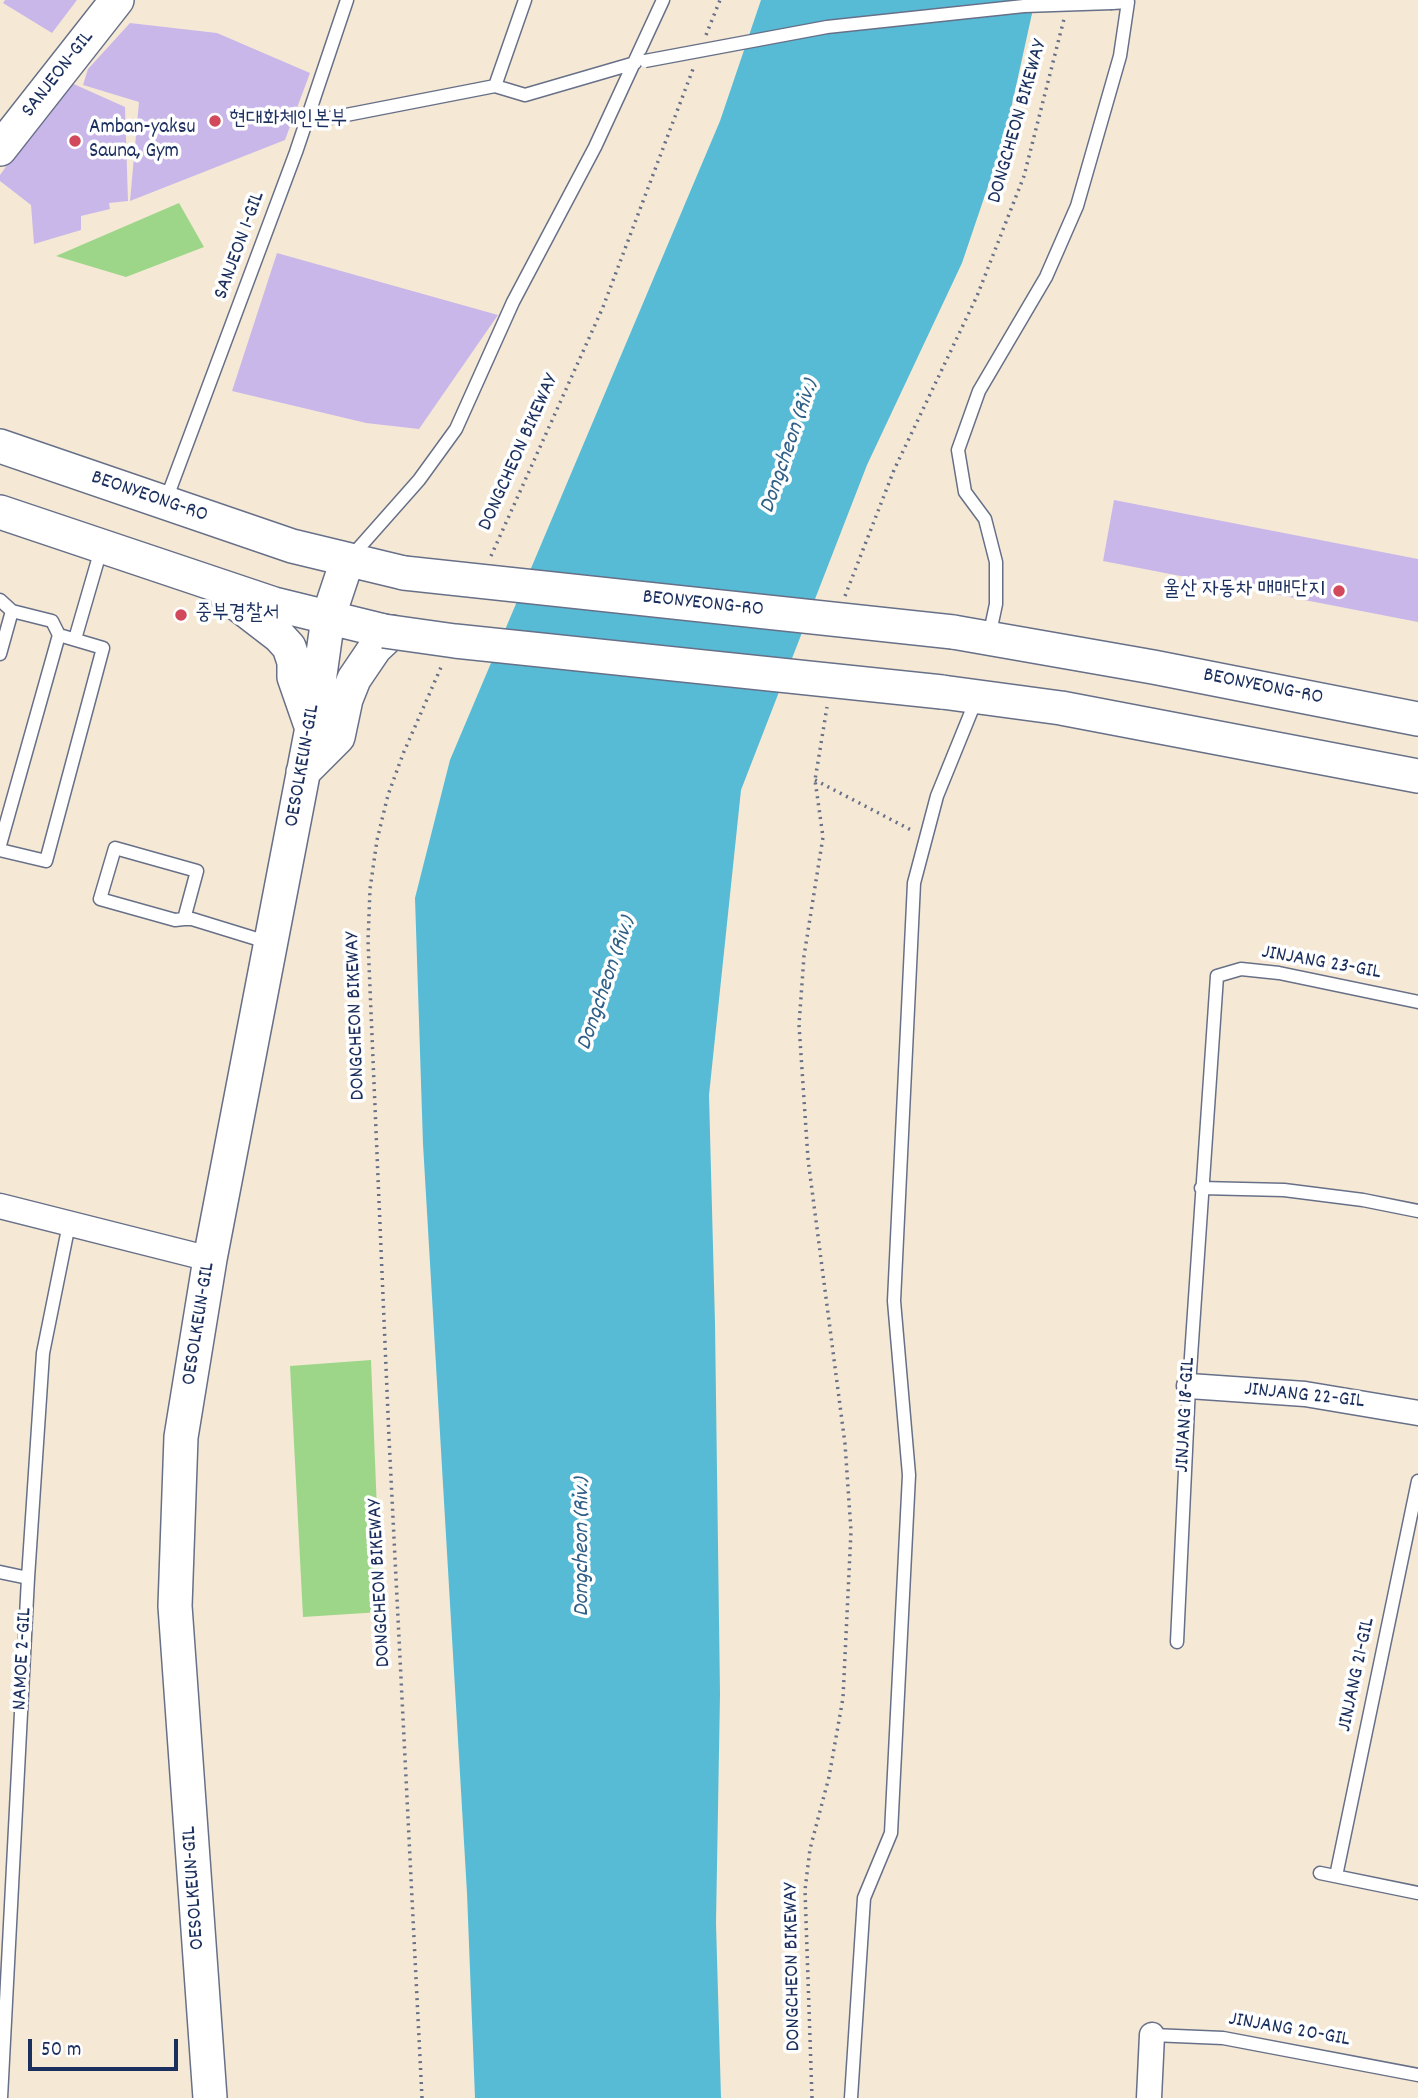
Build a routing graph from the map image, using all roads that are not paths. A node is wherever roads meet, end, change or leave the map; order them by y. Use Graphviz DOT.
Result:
graph roads {
  1 [pos="117,0"];
  2 [pos="347,0"];
  3 [pos="525,0"];
  4 [pos="663,0"];
  5 [pos="632,64"];
  6 [pos="495,86"];
  7 [pos="305,123"];
  8 [pos="0,149"];
  9 [pos="0,446"];
  10 [pos="165,503"];
  11 [pos="0,512"];
  12 [pos="102,546"];
  13 [pos="347,561"];
  14 [pos="212,583"];
  15 [pos="0,600"];
  16 [pos="12,611"];
  17 [pos="328,618"];
  18 [pos="388,631"];
  19 [pos="59,635"];
  20 [pos="989,638"];
  21 [pos="75,639"];
  22 [pos="0,654"];
  23 [pos="978,696"];
  24 [pos="1418,719"];
  25 [pos="312,727"];
  26 [pos="303,772"];
  27 [pos="1418,776"];
  28 [pos="0,847"];
  29 [pos="184,919"];
  30 [pos="270,943"];
  31 [pos="1217,976"];
  32 [pos="1418,1002"];
  33 [pos="1201,1188"];
  34 [pos="0,1206"];
  35 [pos="1418,1211"];
  36 [pos="69,1224"];
  37 [pos="210,1259"];
  38 [pos="1189,1386"];
  39 [pos="1418,1413"];
  40 [pos="1418,1481"];
  41 [pos="0,1572"];
  42 [pos="28,1578"];
  43 [pos="1177,1642"];
  44 [pos="1321,1873"];
  45 [pos="1336,1877"];
  46 [pos="1418,1893"];
  47 [pos="1152,2035"];
  48 [pos="1418,2075"];
  49 [pos="1,2098"];
  50 [pos="210,2098"];
  51 [pos="851,2098"];
  52 [pos="1149,2098"];
  1 -- 8 [label="main road, SANJEON-GIL"];
  2 -- 7 [label="lane, SANJEON 1-GIL"];
  3 -- 6 [label="lane"];
  4 -- 5 [label="lane"];
  5 -- 6 [label="lane"];
  5 -- 13 [label="lane"];
  5 -- 20 [label="lane, bridge"];
  6 -- 7 [label="lane"];
  7 -- 10 [label="lane, SANJEON 1-GIL"];
  9 -- 10 [label="main road, BEONYEONG-RO"];
  10 -- 13 [label="main road, BEONYEONG-RO"];
  11 -- 12 [label="main road"];
  12 -- 14 [label="main road"];
  12 -- 21 [label="lane"];
  13 -- 17 [label="main road, OESOLKEUN-GIL"];
  13 -- 20 [label="main road, BEONYEONG-RO, bridge"];
  14 -- 17 [label="main road"];
  14 -- 25 [label="main road"];
  15 -- 16 [label="lane"];
  16 -- 19 [label="lane"];
  16 -- 22 [label="lane"];
  17 -- 18 [label="main road"];
  17 -- 25 [label="main road, OESOLKEUN-GIL"];
  18 -- 23 [label="main road, bridge"];
  18 -- 26 [label="main road"];
  19 -- 21 [label="lane"];
  19 -- 28 [label="lane"];
  20 -- 24 [label="main road, BEONYEONG-RO"];
  21 -- 28 [label="lane"];
  23 -- 27 [label="main road"];
  23 -- 51 [label="lane"];
  25 -- 26 [label="main road, OESOLKEUN-GIL"];
  26 -- 30 [label="main road, OESOLKEUN-GIL"];
  29 -- 29 [label="lane"];
  29 -- 30 [label="lane"];
  30 -- 37 [label="main road, OESOLKEUN-GIL"];
  31 -- 32 [label="lane, JINJANG 23-GIL"];
  31 -- 33 [label="lane, JINJANG 18-GIL"];
  33 -- 35 [label="lane"];
  33 -- 38 [label="lane, JINJANG 18-GIL"];
  34 -- 36 [label="street"];
  36 -- 37 [label="street"];
  36 -- 42 [label="lane, NAMOE 2-GIL"];
  37 -- 50 [label="main road, OESOLKEUN-GIL"];
  38 -- 39 [label="street, JINJANG 22-GIL"];
  38 -- 43 [label="lane, JINJANG 18-GIL"];
  40 -- 45 [label="lane, JINJANG 21-GIL"];
  41 -- 42 [label="lane"];
  42 -- 49 [label="lane, NAMOE 2-GIL"];
  44 -- 45 [label="lane"];
  45 -- 46 [label="lane"];
  47 -- 48 [label="lane, JINJANG 20-GIL"];
  47 -- 52 [label="street"];
}
